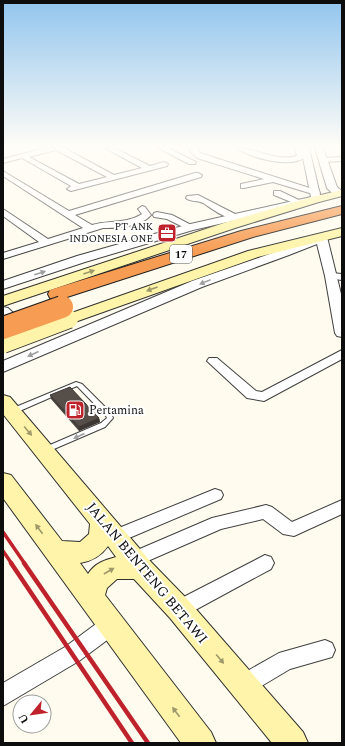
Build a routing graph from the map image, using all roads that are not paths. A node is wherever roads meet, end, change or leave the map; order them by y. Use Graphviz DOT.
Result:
graph roads {
  1 [pos="19,183"];
  2 [pos="66,183"];
  3 [pos="95,183"];
  4 [pos="172,183"];
  5 [pos="258,183"];
  6 [pos="284,183"];
  7 [pos="312,183"];
  8 [pos="330,183"];
  9 [pos="244,186"];
  10 [pos="277,193"];
  11 [pos="338,194"];
  12 [pos="317,196"];
  13 [pos="190,198"];
  14 [pos="298,202"];
  15 [pos="142,209"];
  16 [pos="342,210"];
  17 [pos="3,212"];
  18 [pos="69,214"];
  19 [pos="157,215"];
  20 [pos="232,216"];
  21 [pos="190,227"];
  22 [pos="91,229"];
  23 [pos="341,231"];
  24 [pos="316,232"];
  25 [pos="46,242"];
  26 [pos="3,256"];
  27 [pos="335,277"];
  28 [pos="6,285"];
  29 [pos="3,302"];
  30 [pos="57,302"];
  31 [pos="3,312"];
  32 [pos="3,328"];
  33 [pos="342,333"];
  34 [pos="79,334"];
  35 [pos="3,344"];
  36 [pos="342,354"];
  37 [pos="213,361"];
  38 [pos="3,367"];
  39 [pos="7,406"];
  40 [pos="45,450"];
  41 [pos="3,481"];
  42 [pos="215,495"];
  43 [pos="342,507"];
  44 [pos="109,529"];
  45 [pos="55,550"];
  46 [pos="265,563"];
  47 [pos="138,565"];
  48 [pos="90,598"];
  49 [pos="179,609"];
  50 [pos="111,625"];
  51 [pos="325,650"];
  52 [pos="243,686"];
  53 [pos="3,695"];
  54 [pos="200,743"];
  55 [pos="292,743"];
  1 -- 18 [label="street"];
  2 -- 3 [label="street"];
  4 -- 18 [label="street"];
  5 -- 9 [label="street"];
  6 -- 12 [label="street"];
  7 -- 12 [label="street"];
  8 -- 11 [label="street"];
  10 -- 14 [label="street"];
  11 -- 12 [label="main road"];
  12 -- 14 [label="street"];
  30 -- 12 [label="main road, one-way"];
  13 -- 20 [label="street"];
  14 -- 20 [label="street"];
  15 -- 22 [label="street"];
  16 -- 24 [label="highway, 17"];
  17 -- 25 [label="street"];
  18 -- 22 [label="street"];
  19 -- 21 [label="street"];
  20 -- 21 [label="street"];
  28 -- 21 [label="street, one-way"];
  22 -- 25 [label="street"];
  23 -- 24 [label="highway, 17"];
  24 -- 27 [label="street"];
  24 -- 30 [label="highway, 17"];
  24 -- 34 [label="street, one-way"];
  25 -- 26 [label="street"];
  27 -- 33 [label="street"];
  29 -- 30 [label="main road"];
  30 -- 31 [label="highway, 17"];
  30 -- 32 [label="highway, 17, bridge"];
  30 -- 35 [label="main road, bridge"];
  31 -- 34 [label="street"];
  34 -- 38 [label="street, one-way"];
  36 -- 37 [label="street"];
  39 -- 40 [label="main road, JALAN BENTENG BETAWI, one-way"];
  39 -- 40 [label="lane, one-way"];
  40 -- 44 [label="main road, JALAN BENTENG BETAWI"];
  45 -- 41 [label="main road, one-way"];
  42 -- 44 [label="street"];
  43 -- 47 [label="street"];
  44 -- 45 [label="main road"];
  44 -- 47 [label="main road, JALAN BENTENG BETAWI"];
  45 -- 48 [label="main road"];
  46 -- 49 [label="street"];
  48 -- 47 [label="main road, one-way"];
  47 -- 49 [label="main road, JALAN BENTENG BETAWI"];
  48 -- 50 [label="main road"];
  49 -- 52 [label="main road, JALAN BENTENG BETAWI, one-way"];
  50 -- 53 [label="street"];
  54 -- 50 [label="main road, one-way"];
  51 -- 52 [label="street"];
  52 -- 55 [label="main road, JALAN BENTENG BETAWI"];
}
